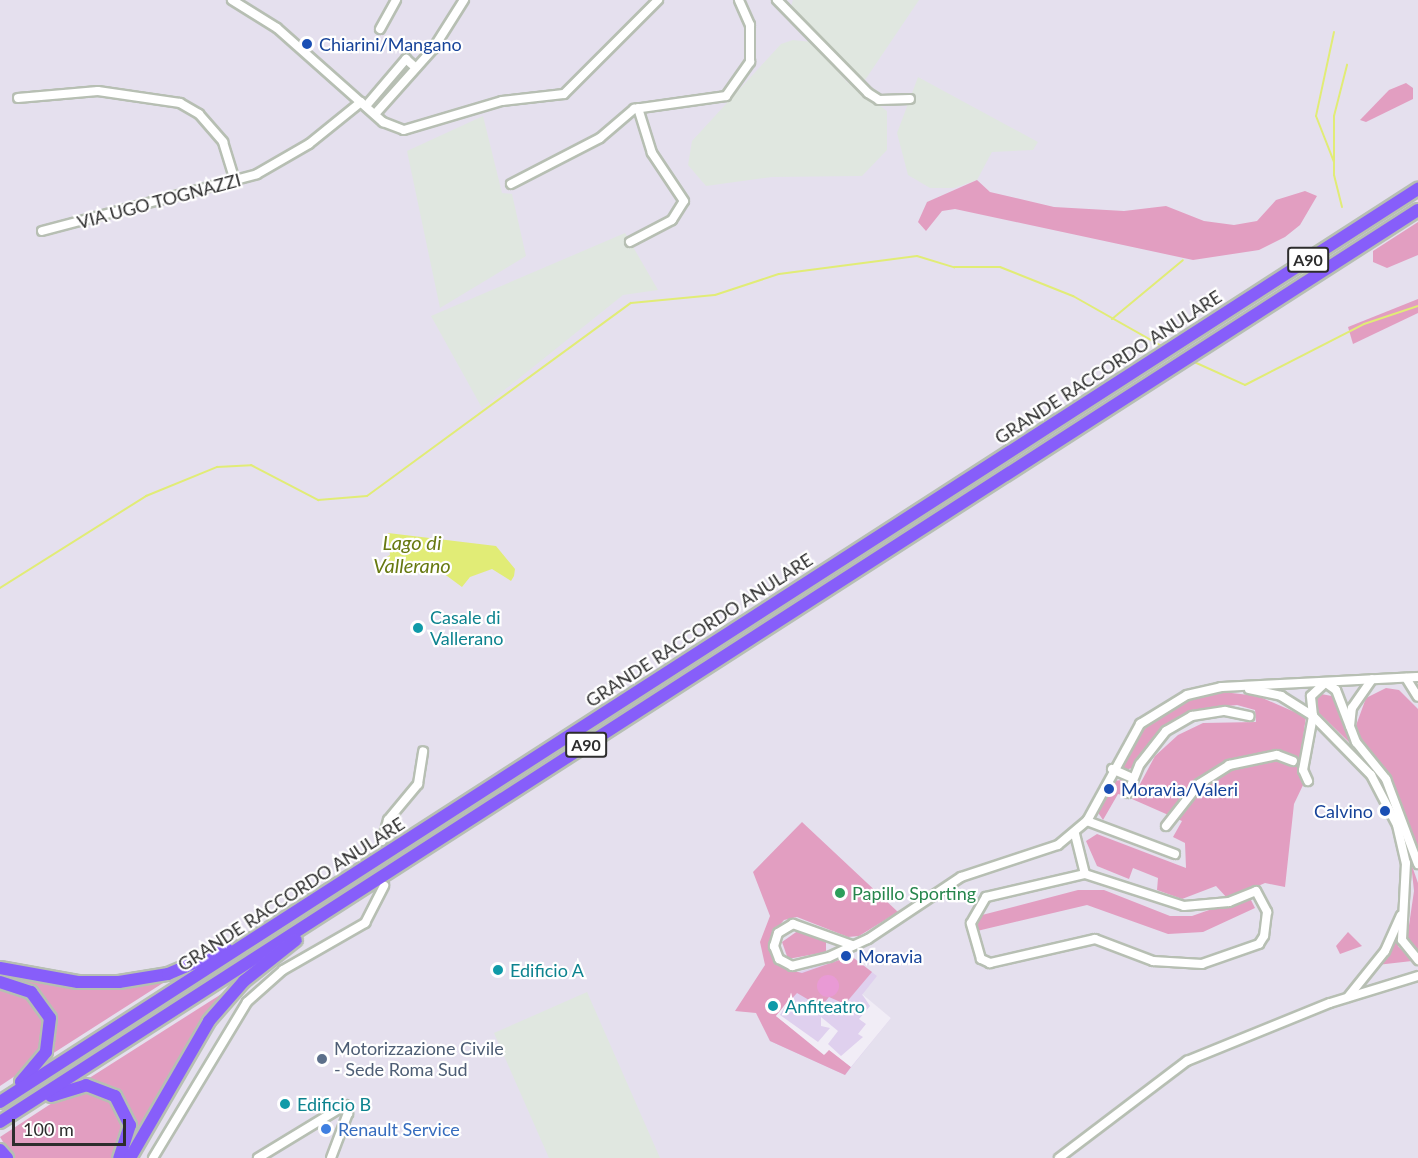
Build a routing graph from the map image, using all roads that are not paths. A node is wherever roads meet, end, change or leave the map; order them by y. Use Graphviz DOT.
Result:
graph roads {
  1 [pos="232,0"];
  2 [pos="396,0"];
  3 [pos="464,0"];
  4 [pos="658,0"];
  5 [pos="739,0"];
  6 [pos="777,0"];
  7 [pos="246,3"];
  8 [pos="380,28"];
  9 [pos="416,68"];
  10 [pos="18,98"];
  11 [pos="910,99"];
  12 [pos="364,104"];
  13 [pos="638,108"];
  14 [pos="375,114"];
  15 [pos="235,181"];
  16 [pos="511,184"];
  17 [pos="1418,189"];
  18 [pos="1418,210"];
  19 [pos="42,231"];
  20 [pos="630,242"];
  21 [pos="1418,677"];
  22 [pos="1406,678"];
  23 [pos="1372,680"];
  24 [pos="1326,683"];
  25 [pos="1237,686"];
  26 [pos="1418,697"];
  27 [pos="1249,716"];
  28 [pos="1313,716"];
  29 [pos="1350,730"];
  30 [pos="423,751"];
  31 [pos="1293,760"];
  32 [pos="1112,769"];
  33 [pos="1132,778"];
  34 [pos="1308,781"];
  35 [pos="1128,793"];
  36 [pos="1087,821"];
  37 [pos="1166,826"];
  38 [pos="1075,834"];
  39 [pos="382,841"];
  40 [pos="1175,854"];
  41 [pos="1418,864"];
  42 [pos="1085,874"];
  43 [pos="384,886"];
  44 [pos="359,891"];
  45 [pos="1404,902"];
  46 [pos="269,929"];
  47 [pos="852,945"];
  48 [pos="1418,960"];
  49 [pos="0,968"];
  50 [pos="1418,976"];
  51 [pos="0,982"];
  52 [pos="1348,997"];
  53 [pos="3,1100"];
  54 [pos="15,1112"];
  55 [pos="0,1122"];
  56 [pos="0,1150"];
  57 [pos="7,1158"];
  58 [pos="119,1158"];
  59 [pos="130,1158"];
  60 [pos="153,1158"];
  61 [pos="258,1158"];
  62 [pos="331,1158"];
  63 [pos="1059,1158"];
  1 -- 7 [label="street"];
  2 -- 8 [label="street"];
  3 -- 9 [label="street"];
  4 -- 14 [label="street"];
  5 -- 13 [label="street"];
  6 -- 11 [label="street"];
  7 -- 12 [label="street"];
  9 -- 12 [label="street, VIA UGO TOGNAZZI"];
  9 -- 14 [label="street"];
  10 -- 15 [label="street"];
  12 -- 14 [label="street"];
  12 -- 15 [label="street, VIA UGO TOGNAZZI"];
  13 -- 16 [label="street"];
  13 -- 20 [label="street"];
  15 -- 19 [label="street, VIA UGO TOGNAZZI"];
  17 -- 46 [label="highway, GRANDE RACCORDO ANULARE / A90"];
  18 -- 44 [label="highway, GRANDE RACCORDO ANULARE / A90"];
  21 -- 22 [label="street"];
  22 -- 23 [label="street"];
  22 -- 26 [label="street"];
  23 -- 24 [label="street"];
  23 -- 29 [label="street"];
  24 -- 25 [label="street"];
  24 -- 28 [label="street"];
  24 -- 29 [label="street"];
  25 -- 28 [label="street"];
  25 -- 32 [label="street"];
  27 -- 33 [label="street"];
  28 -- 34 [label="street"];
  28 -- 45 [label="street"];
  29 -- 41 [label="street"];
  30 -- 39 [label="street"];
  31 -- 37 [label="street"];
  32 -- 33 [label="street"];
  32 -- 36 [label="street"];
  33 -- 35 [label="street"];
  36 -- 38 [label="street"];
  36 -- 40 [label="street"];
  38 -- 42 [label="street"];
  38 -- 47 [label="street"];
  42 -- 42 [label="street"];
  43 -- 60 [label="street"];
  44 -- 54 [label="highway, GRANDE RACCORDO ANULARE / A90"];
  44 -- 59 [label="highway"];
  45 -- 48 [label="street"];
  45 -- 52 [label="street"];
  46 -- 49 [label="highway"];
  46 -- 53 [label="highway, GRANDE RACCORDO ANULARE / A90"];
  47 -- 47 [label="street"];
  50 -- 52 [label="street"];
  51 -- 53 [label="highway"];
  52 -- 63 [label="street"];
  54 -- 55 [label="highway, GRANDE RACCORDO ANULARE / A90"];
  54 -- 58 [label="highway"];
  56 -- 57 [label="highway"];
  61 -- 62 [label="street"];
}
